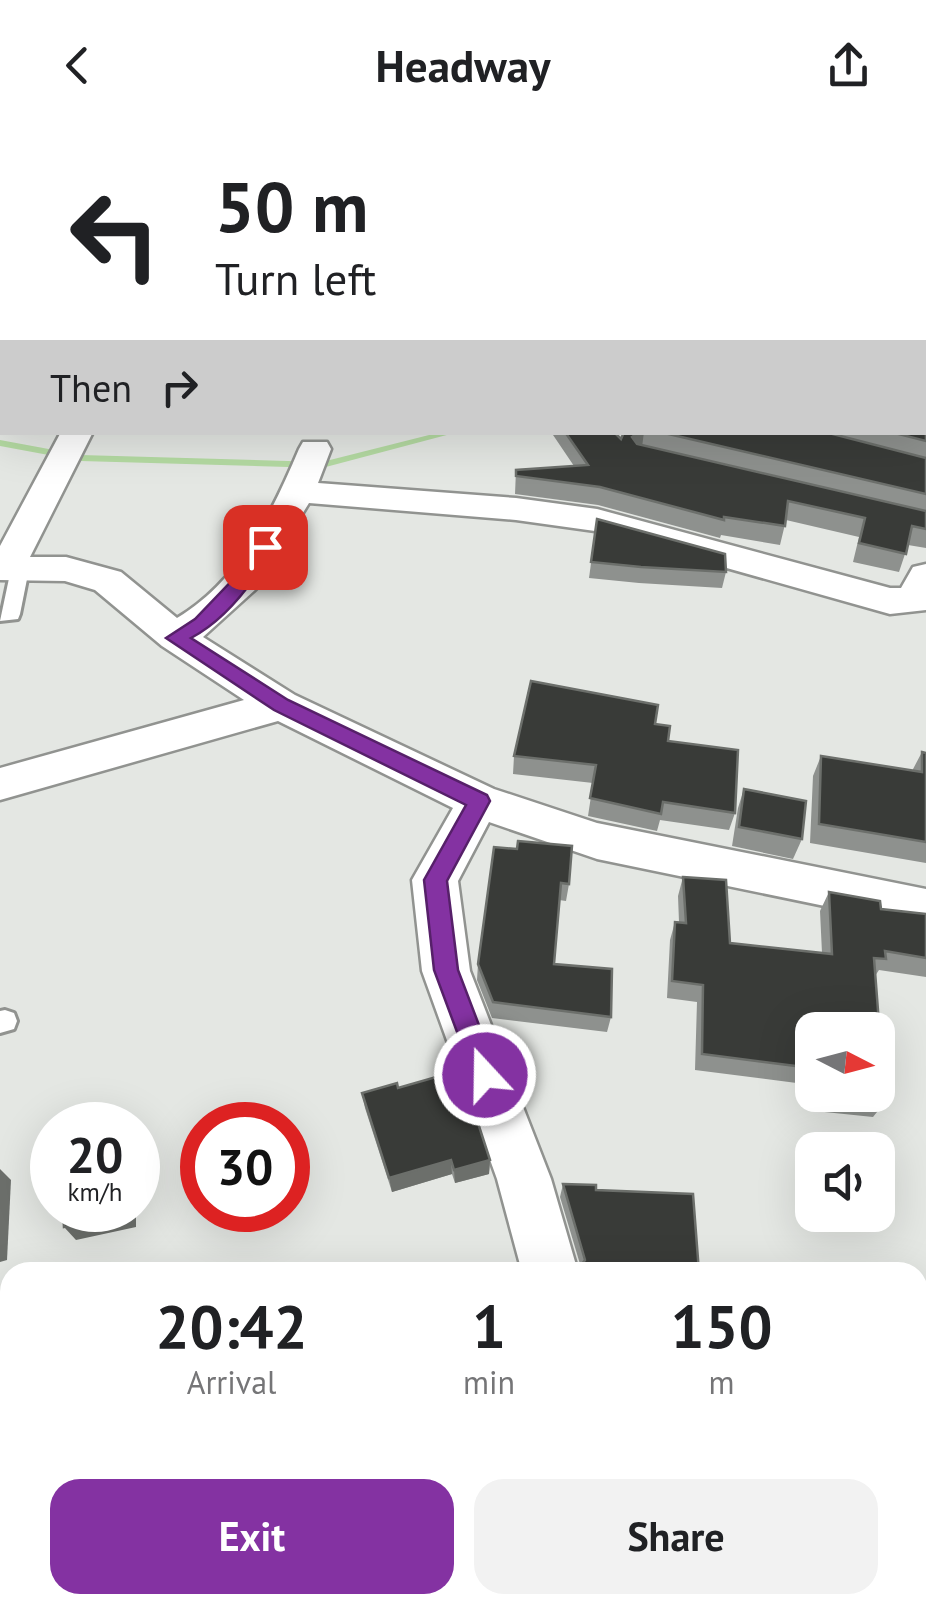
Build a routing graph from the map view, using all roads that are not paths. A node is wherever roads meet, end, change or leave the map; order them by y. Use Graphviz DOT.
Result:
graph roads {
  1 [pos="69,448"];
  2 [pos="9,568"];
  3 [pos="926,576"];
  4 [pos="0,615"];
  5 [pos="176,638"];
  6 [pos="281,705"];
  7 [pos="0,784"];
  8 [pos="479,801"];
  9 [pos="926,908"];
  10 [pos="547,1262"];
  1 -- 2 [label="street"];
  2 -- 4 [label="lane"];
  2 -- 5 [label="street"];
  3 -- 5 [label="street"];
  5 -- 6 [label="street"];
  6 -- 7 [label="street"];
  6 -- 8 [label="street"];
  8 -- 9 [label="street"];
  8 -- 10 [label="street"];
}
